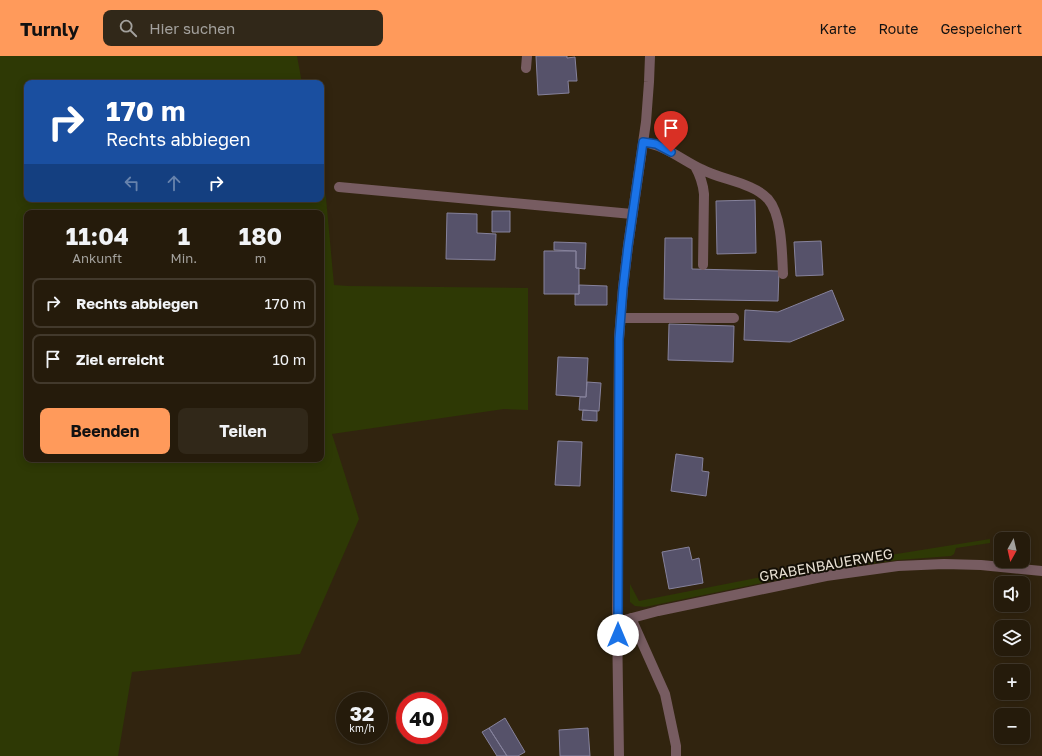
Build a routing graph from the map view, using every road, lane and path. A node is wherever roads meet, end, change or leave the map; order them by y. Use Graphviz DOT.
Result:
graph roads {
  1 [pos="527,56"];
  2 [pos="650,56"];
  3 [pos="526,68"];
  4 [pos="643,142"];
  5 [pos="695,166"];
  6 [pos="339,187"];
  7 [pos="632,214"];
  8 [pos="703,265"];
  9 [pos="783,274"];
  10 [pos="621,318"];
  11 [pos="734,318"];
  12 [pos="1042,571"];
  13 [pos="631,618"];
  14 [pos="617,622"];
  15 [pos="619,756"];
  16 [pos="676,756"];
  1 -- 3 [label="street"];
  2 -- 4 [label="street"];
  4 -- 5 [label="street"];
  4 -- 7 [label="street"];
  5 -- 8 [label="street"];
  5 -- 9 [label="street"];
  6 -- 7 [label="street"];
  7 -- 10 [label="street"];
  10 -- 11 [label="street"];
  10 -- 14 [label="street"];
  12 -- 13 [label="street, GRABENBAUERWEG"];
  13 -- 14 [label="street, GRABENBAUERWEG"];
  13 -- 16 [label="street"];
  14 -- 15 [label="street"];
}
